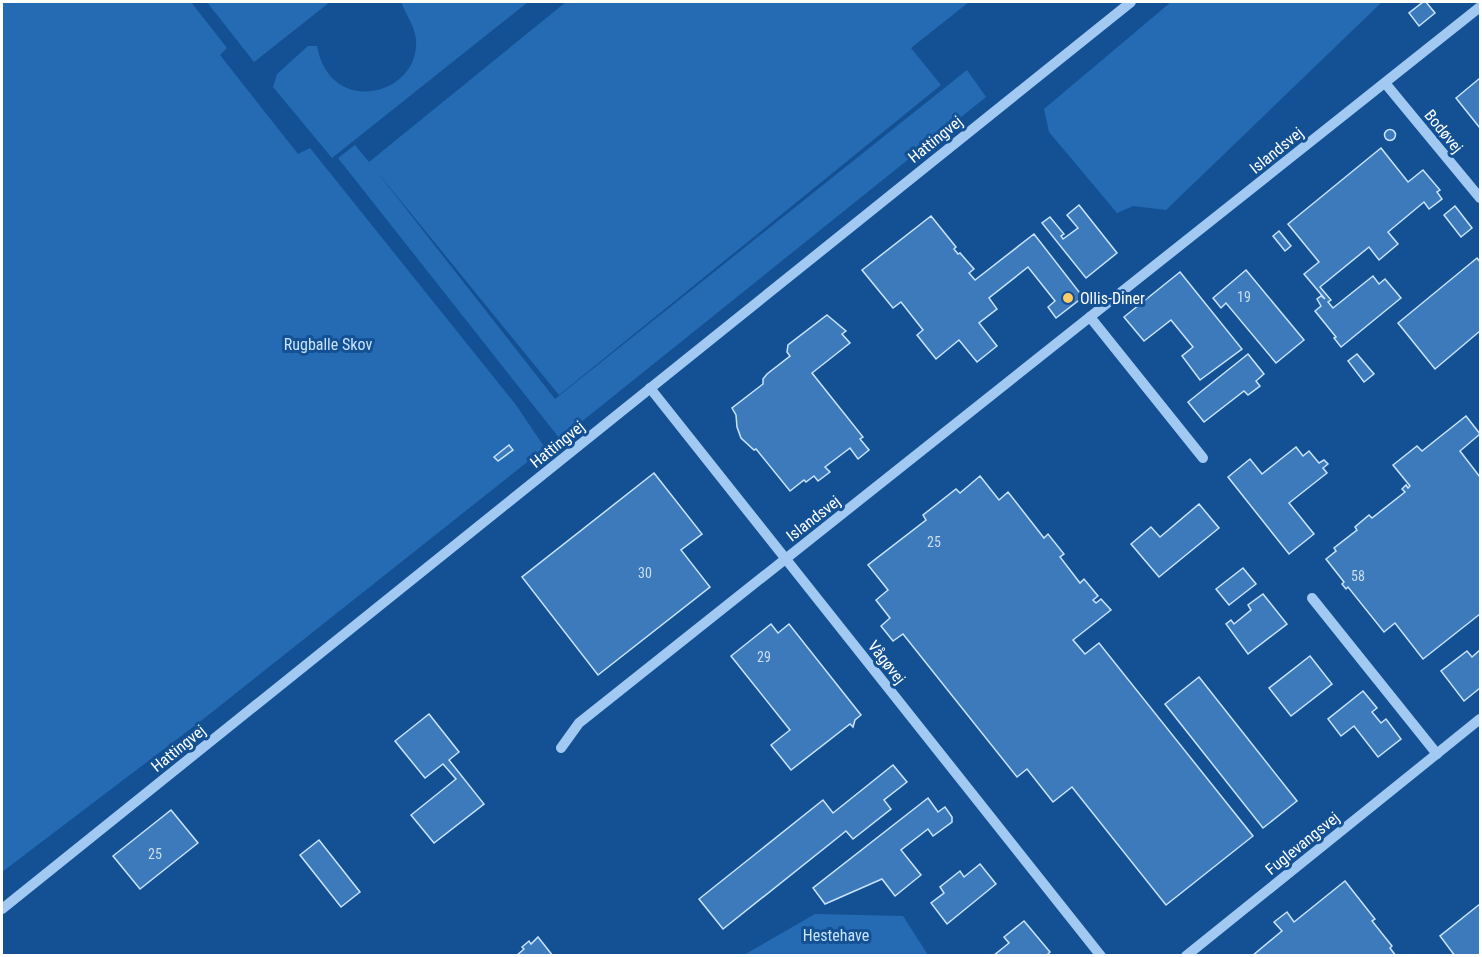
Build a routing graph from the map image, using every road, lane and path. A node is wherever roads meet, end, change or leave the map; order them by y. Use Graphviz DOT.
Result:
graph roads {
  1 [pos="1131,2"];
  2 [pos="1480,7"];
  3 [pos="1385,82"];
  4 [pos="1480,198"];
  5 [pos="1090,317"];
  6 [pos="650,388"];
  7 [pos="1203,458"];
  8 [pos="786,559"];
  9 [pos="1312,598"];
  10 [pos="1480,719"];
  11 [pos="561,748"];
  12 [pos="1437,754"];
  13 [pos="2,909"];
  14 [pos="1101,956"];
  15 [pos="1186,956"];
  1 -- 6 [label="street, Hattingvej"];
  2 -- 3 [label="street, Islandsvej"];
  3 -- 4 [label="street, Bodøvej"];
  3 -- 5 [label="street, Islandsvej"];
  5 -- 7 [label="street"];
  5 -- 8 [label="street, Islandsvej"];
  6 -- 8 [label="street, Vågøvej"];
  6 -- 13 [label="street, Hattingvej"];
  8 -- 11 [label="street, Islandsvej"];
  8 -- 14 [label="street, Vågøvej"];
  9 -- 12 [label="street"];
  10 -- 12 [label="street, Fuglevangsvej"];
  12 -- 15 [label="street, Fuglevangsvej"];
}
